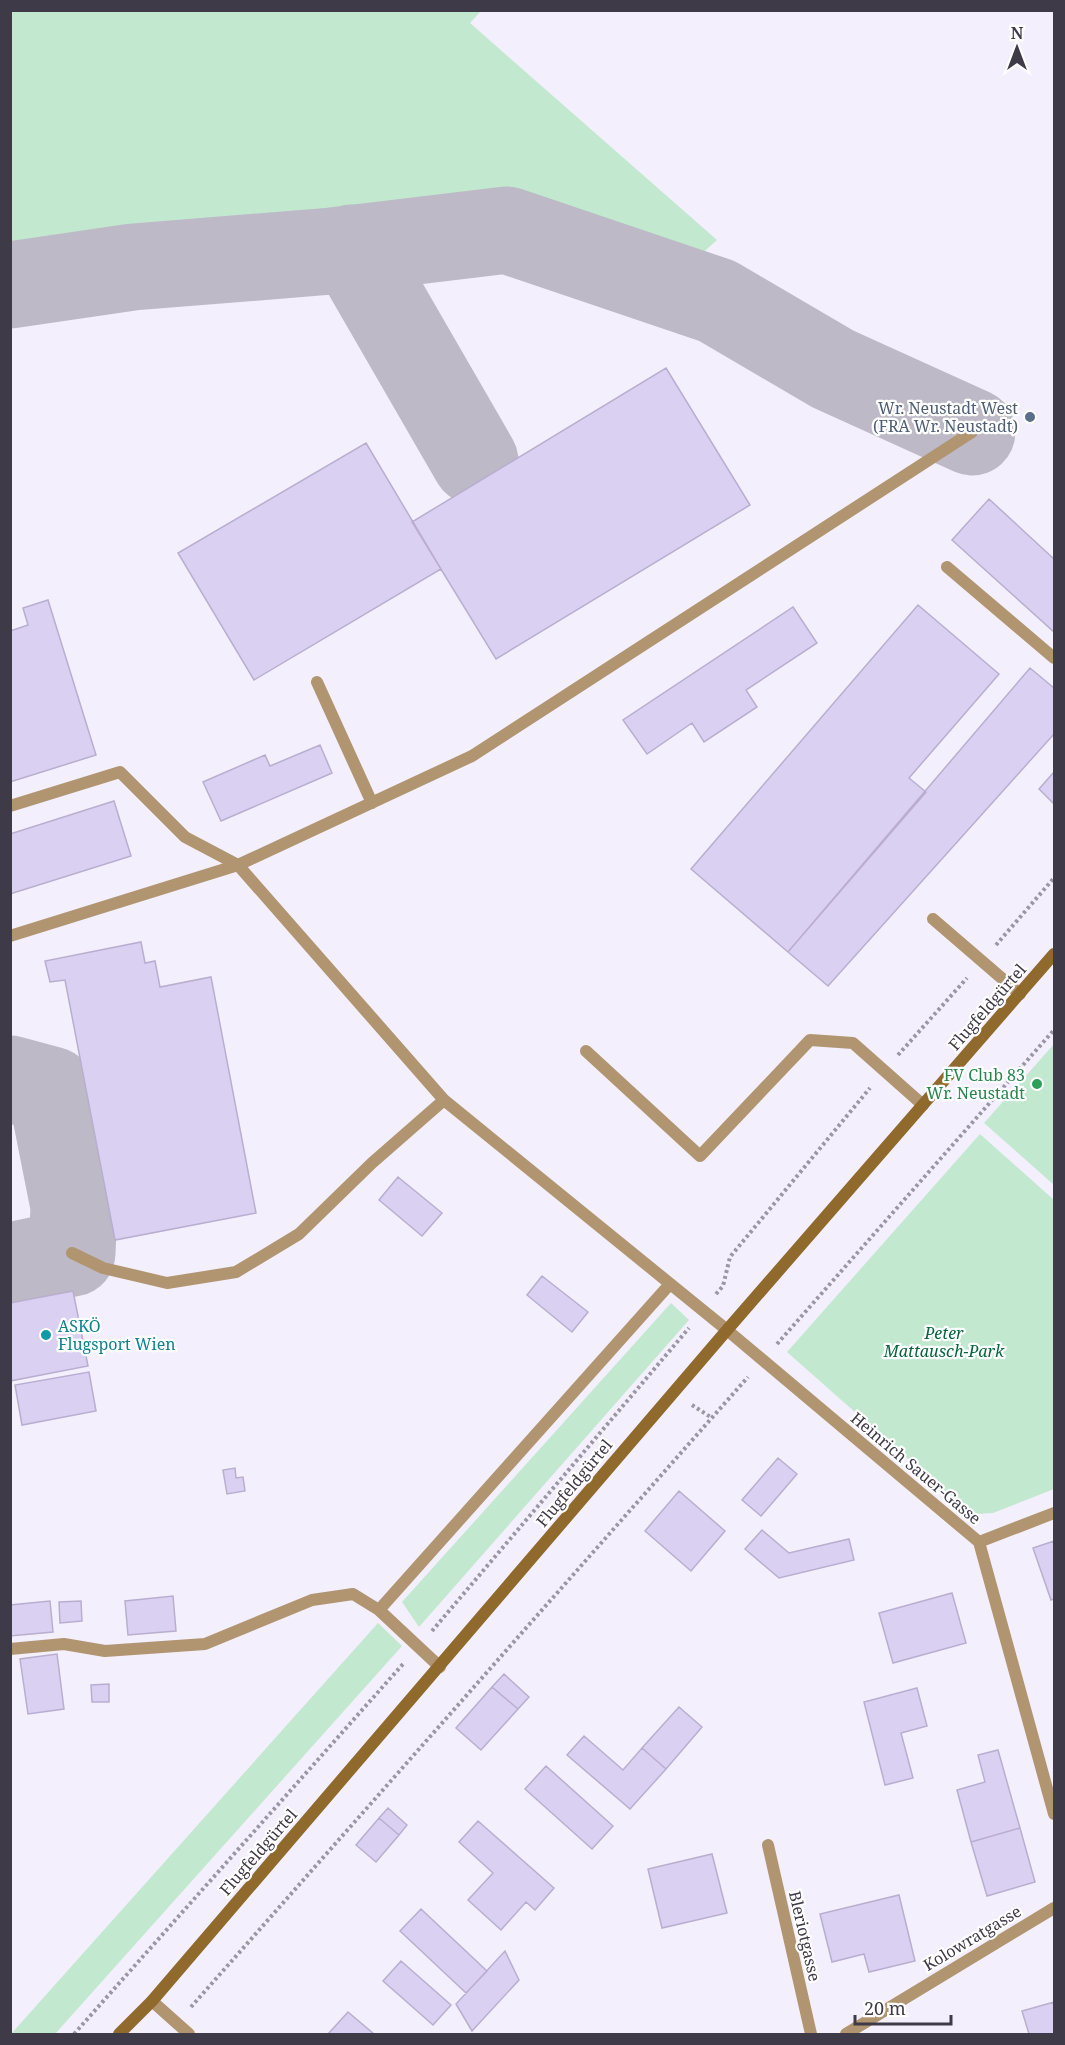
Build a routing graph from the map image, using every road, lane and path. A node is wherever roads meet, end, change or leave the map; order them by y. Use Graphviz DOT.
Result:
graph roads {
  1 [pos="972,432"];
  2 [pos="947,567"];
  3 [pos="1054,658"];
  4 [pos="317,682"];
  5 [pos="372,803"];
  6 [pos="10,806"];
  7 [pos="238,865"];
  8 [pos="1054,878"];
  9 [pos="933,919"];
  10 [pos="10,936"];
  11 [pos="1054,954"];
  12 [pos="982,961"];
  13 [pos="1020,994"];
  14 [pos="1054,1030"];
  15 [pos="586,1051"];
  16 [pos="885,1071"];
  17 [pos="444,1101"];
  18 [pos="924,1105"];
  19 [pos="72,1253"];
  20 [pos="670,1284"];
  21 [pos="703,1311"];
  22 [pos="727,1330"];
  23 [pos="763,1360"];
  24 [pos="1054,1513"];
  25 [pos="979,1542"];
  26 [pos="379,1610"];
  27 [pos="418,1648"];
  28 [pos="10,1649"];
  29 [pos="440,1667"];
  30 [pos="1054,1814"];
  31 [pos="768,1845"];
  32 [pos="1054,1908"];
  33 [pos="152,2001"];
  34 [pos="176,2023"];
  35 [pos="74,2034"];
  36 [pos="119,2034"];
  37 [pos="189,2034"];
  38 [pos="811,2034"];
  39 [pos="846,2034"];
  1 -- 5 [label="street"];
  2 -- 3 [label="street"];
  4 -- 5 [label="street"];
  5 -- 7 [label="street"];
  6 -- 7 [label="street"];
  7 -- 10 [label="street"];
  7 -- 17 [label="street, Heinrich Sauer-Gasse"];
  8 -- 12 [label="path"];
  9 -- 12 [label="street"];
  11 -- 13 [label="street, Flugfeldgürtel"];
  12 -- 13 [label="street"];
  12 -- 16 [label="path"];
  13 -- 18 [label="street, Flugfeldgürtel"];
  14 -- 23 [label="path"];
  15 -- 16 [label="street"];
  16 -- 18 [label="street"];
  16 -- 21 [label="path"];
  17 -- 19 [label="street"];
  17 -- 20 [label="street, Heinrich Sauer-Gasse"];
  18 -- 22 [label="street, Flugfeldgürtel"];
  20 -- 21 [label="street, Heinrich Sauer-Gasse"];
  20 -- 26 [label="street"];
  21 -- 22 [label="street, Heinrich Sauer-Gasse"];
  21 -- 27 [label="path"];
  22 -- 23 [label="street, Heinrich Sauer-Gasse"];
  22 -- 29 [label="street, Flugfeldgürtel"];
  23 -- 25 [label="street, Heinrich Sauer-Gasse"];
  23 -- 34 [label="path"];
  24 -- 25 [label="street"];
  25 -- 30 [label="street, Heinrich Sauer-Gasse"];
  26 -- 27 [label="street"];
  26 -- 28 [label="street"];
  27 -- 29 [label="street"];
  27 -- 35 [label="path"];
  29 -- 33 [label="street, Flugfeldgürtel"];
  31 -- 38 [label="street, Bleriotgasse"];
  32 -- 39 [label="street, Kolowratgasse"];
  33 -- 34 [label="street"];
  33 -- 36 [label="street, Flugfeldgürtel"];
  34 -- 37 [label="street"];
}
